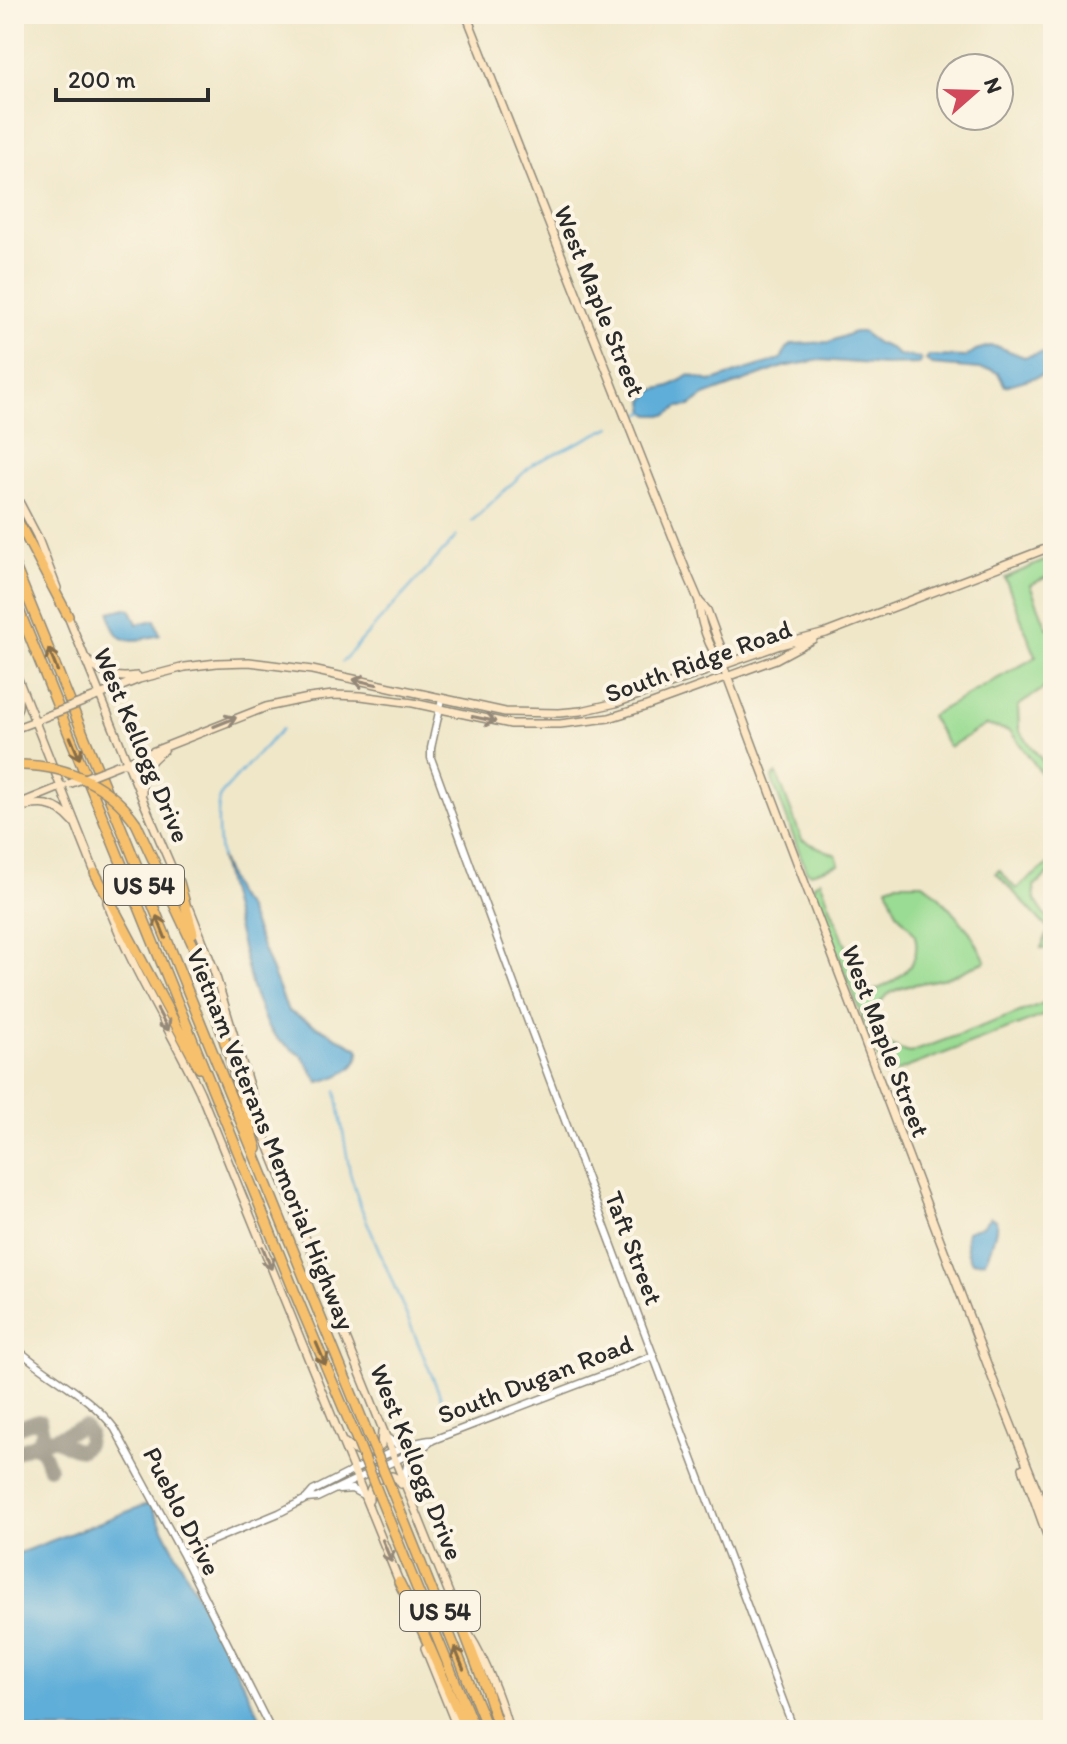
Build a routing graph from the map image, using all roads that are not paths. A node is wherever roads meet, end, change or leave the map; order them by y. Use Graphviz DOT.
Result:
graph roads {
  1 [pos="466,14"];
  2 [pos="14,492"];
  3 [pos="14,514"];
  4 [pos="1053,546"];
  5 [pos="14,564"];
  6 [pos="14,598"];
  7 [pos="68,616"];
  8 [pos="826,633"];
  9 [pos="83,655"];
  10 [pos="722,662"];
  11 [pos="14,669"];
  12 [pos="155,674"];
  13 [pos="727,676"];
  14 [pos="19,681"];
  15 [pos="96,697"];
  16 [pos="442,699"];
  17 [pos="439,709"];
  18 [pos="14,716"];
  19 [pos="38,720"];
  20 [pos="14,729"];
  21 [pos="192,735"];
  22 [pos="123,763"];
  23 [pos="18,764"];
  24 [pos="65,785"];
  25 [pos="144,803"];
  26 [pos="14,807"];
  27 [pos="79,829"];
  28 [pos="95,873"];
  29 [pos="179,882"];
  30 [pos="206,982"];
  31 [pos="218,1100"];
  32 [pos="275,1207"];
  33 [pos="14,1346"];
  34 [pos="653,1356"];
  35 [pos="384,1433"];
  36 [pos="1014,1435"];
  37 [pos="341,1438"];
  38 [pos="433,1440"];
  39 [pos="416,1442"];
  40 [pos="424,1447"];
  41 [pos="347,1453"];
  42 [pos="394,1456"];
  43 [pos="356,1475"];
  44 [pos="335,1481"];
  45 [pos="404,1483"];
  46 [pos="331,1491"];
  47 [pos="365,1496"];
  48 [pos="306,1499"];
  49 [pos="411,1499"];
  50 [pos="370,1509"];
  51 [pos="1053,1530"];
  52 [pos="1053,1552"];
  53 [pos="182,1553"];
  54 [pos="399,1582"];
  55 [pos="461,1623"];
  56 [pos="456,1727"];
  57 [pos="271,1730"];
  58 [pos="466,1730"];
  59 [pos="475,1730"];
  60 [pos="488,1730"];
  61 [pos="499,1730"];
  62 [pos="509,1730"];
  63 [pos="794,1730"];
  1 -- 10 [label="main road, West Maple Street"];
  2 -- 7 [label="main road, West Kellogg Drive"];
  3 -- 7 [label="highway"];
  4 -- 8 [label="main road, South Ridge Road"];
  32 -- 5 [label="highway, Vietnam Veterans Memorial Highway / US 54, one-way"];
  6 -- 31 [label="highway, Vietnam Veterans Memorial Highway / US 54, one-way"];
  7 -- 9 [label="main road, West Kellogg Drive"];
  8 -- 10 [label="main road, South Ridge Road"];
  8 -- 13 [label="main road, South Ridge Road"];
  9 -- 12 [label="main road"];
  9 -- 15 [label="main road, West Kellogg Drive"];
  10 -- 13 [label="main road, West Maple Street"];
  10 -- 16 [label="main road, South Ridge Road"];
  11 -- 14 [label="main road"];
  12 -- 15 [label="main road"];
  16 -- 12 [label="main road, South Ridge Road, one-way"];
  17 -- 13 [label="main road, South Ridge Road, one-way"];
  13 -- 36 [label="main road, West Maple Street"];
  14 -- 18 [label="main road"];
  14 -- 19 [label="main road"];
  15 -- 19 [label="main road, bridge"];
  15 -- 22 [label="main road, West Kellogg Drive"];
  16 -- 17 [label="street, Taft Street"];
  21 -- 17 [label="main road, South Ridge Road, one-way"];
  17 -- 34 [label="street, Taft Street"];
  19 -- 20 [label="main road"];
  19 -- 24 [label="main road"];
  21 -- 22 [label="main road"];
  21 -- 25 [label="main road"];
  22 -- 24 [label="main road, bridge"];
  22 -- 25 [label="main road, West Kellogg Drive"];
  23 -- 30 [label="highway, bridge"];
  24 -- 26 [label="main road"];
  24 -- 27 [label="main road"];
  25 -- 29 [label="main road, West Kellogg Drive"];
  26 -- 27 [label="main road"];
  27 -- 28 [label="main road"];
  28 -- 31 [label="highway"];
  28 -- 37 [label="main road, one-way"];
  29 -- 30 [label="highway"];
  29 -- 35 [label="main road, West Kellogg Drive"];
  30 -- 32 [label="highway"];
  31 -- 59 [label="highway, Vietnam Veterans Memorial Highway / US 54, one-way, bridge"];
  60 -- 32 [label="highway, Vietnam Veterans Memorial Highway / US 54, one-way, bridge"];
  33 -- 53 [label="street, Pueblo Drive"];
  34 -- 38 [label="street, South Dugan Road"];
  34 -- 63 [label="street, Taft Street"];
  35 -- 37 [label="main road"];
  35 -- 39 [label="street"];
  35 -- 42 [label="main road, West Kellogg Drive"];
  36 -- 51 [label="main road, West Maple Street"];
  36 -- 52 [label="main road, West Maple Street"];
  37 -- 41 [label="main road"];
  38 -- 39 [label="street, South Dugan Road"];
  38 -- 40 [label="street, South Dugan Road"];
  39 -- 42 [label="street, South Dugan Road"];
  40 -- 42 [label="street, South Dugan Road"];
  40 -- 45 [label="street"];
  41 -- 43 [label="main road"];
  41 -- 44 [label="street"];
  42 -- 43 [label="street, South Dugan Road"];
  42 -- 45 [label="main road, West Kellogg Drive"];
  43 -- 44 [label="street, South Dugan Road"];
  43 -- 46 [label="street, South Dugan Road"];
  43 -- 47 [label="main road"];
  44 -- 48 [label="street, South Dugan Road"];
  45 -- 49 [label="main road, West Kellogg Drive"];
  46 -- 47 [label="street"];
  46 -- 48 [label="street, South Dugan Road"];
  47 -- 50 [label="main road"];
  48 -- 53 [label="street, South Dugan Road"];
  49 -- 50 [label="main road"];
  49 -- 55 [label="main road, West Kellogg Drive"];
  50 -- 54 [label="main road, one-way"];
  53 -- 57 [label="street, Pueblo Drive"];
  54 -- 56 [label="main road"];
  54 -- 58 [label="highway"];
  55 -- 61 [label="highway"];
  55 -- 62 [label="main road, West Kellogg Drive"];
}
